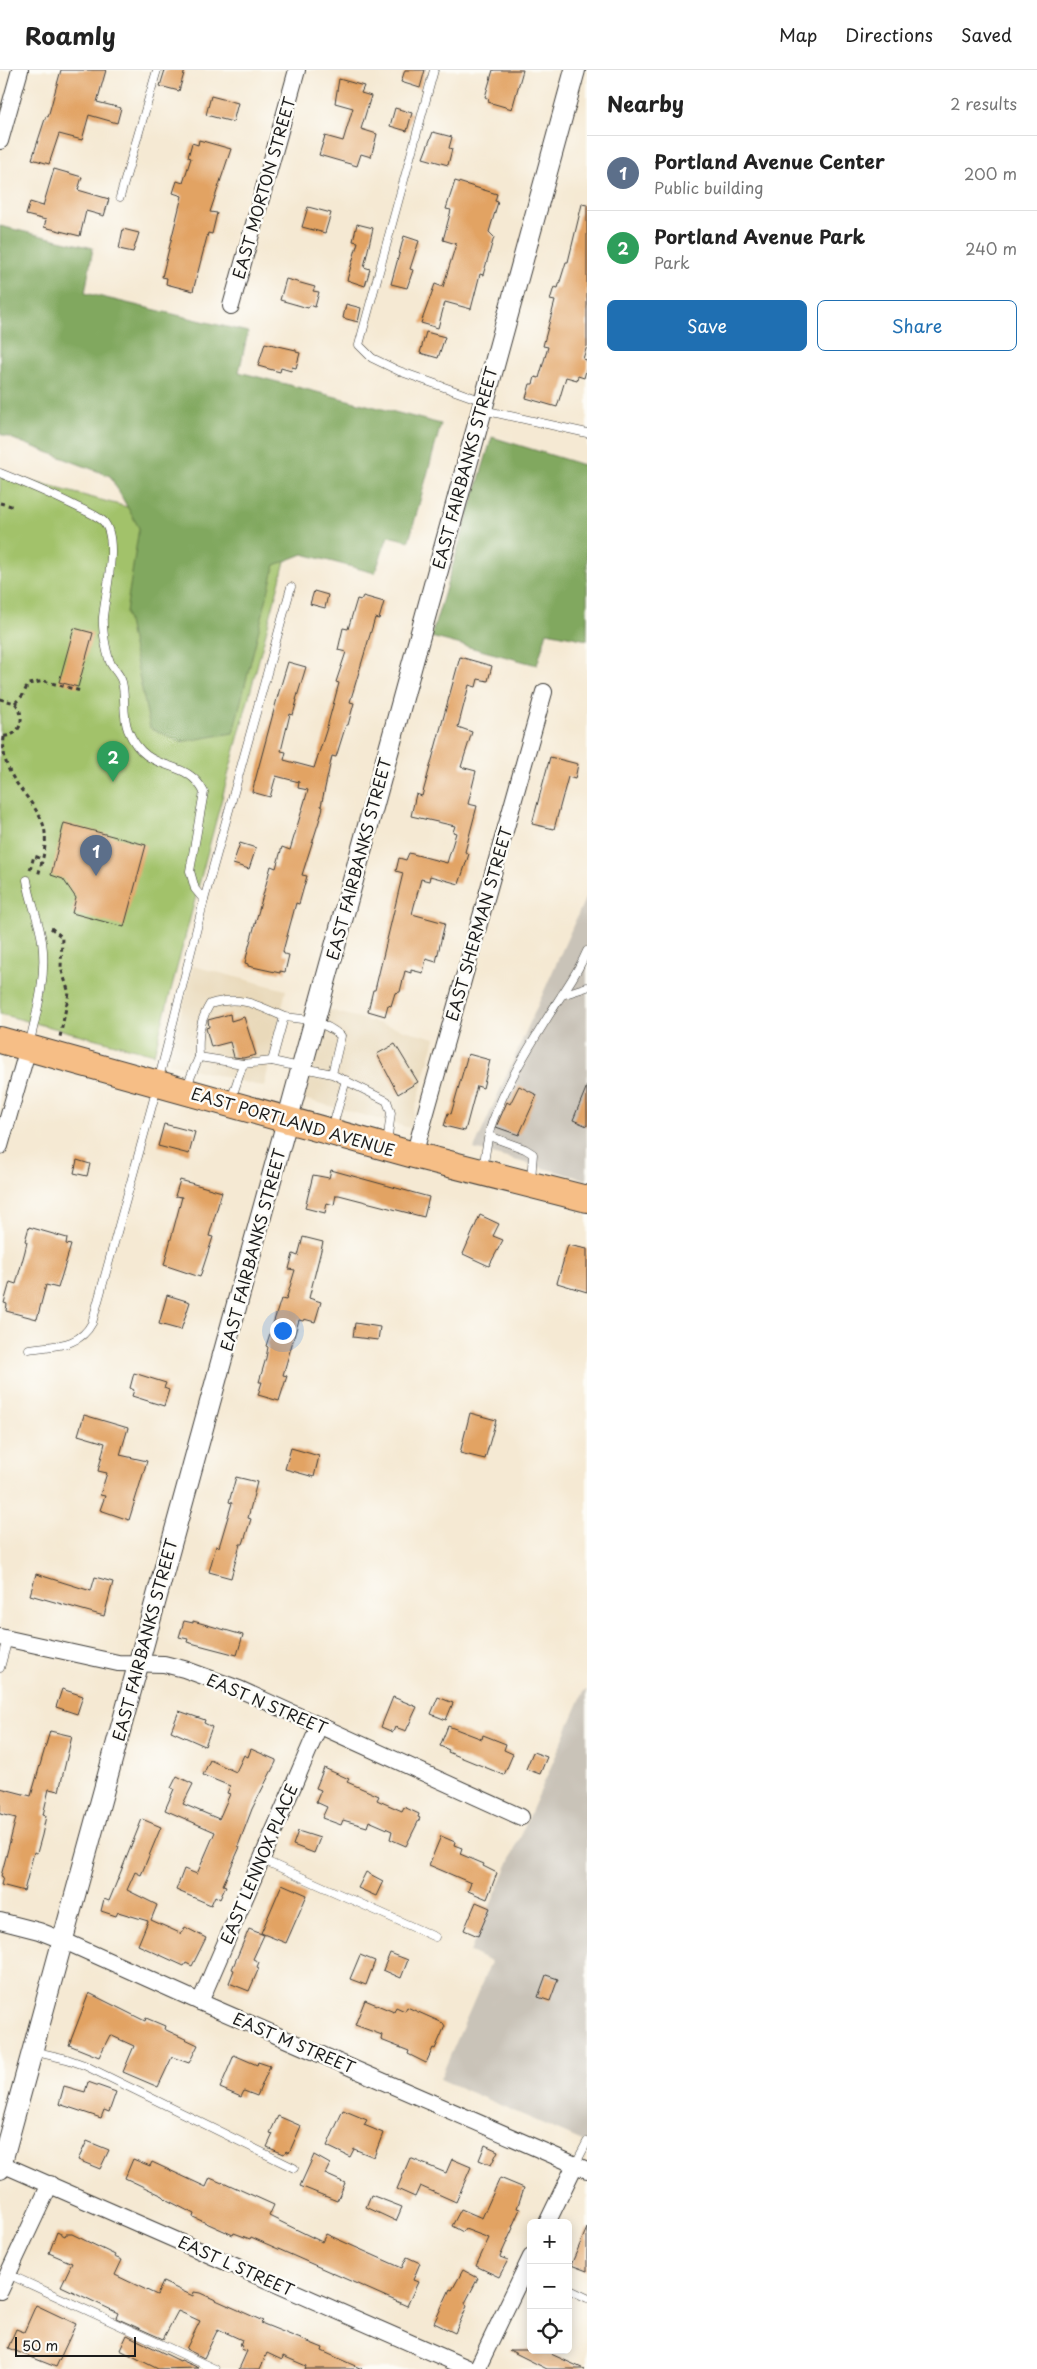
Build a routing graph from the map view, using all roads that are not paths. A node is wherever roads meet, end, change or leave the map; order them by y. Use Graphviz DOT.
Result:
graph roads {
  1 [pos="20,70"];
  2 [pos="157,70"];
  3 [pos="297,70"];
  4 [pos="434,70"];
  5 [pos="575,70"];
  6 [pos="0,141"];
  7 [pos="120,197"];
  8 [pos="231,306"];
  9 [pos="482,405"];
  10 [pos="587,433"];
  11 [pos="0,474"];
  12 [pos="291,587"];
  13 [pos="544,692"];
  14 [pos="27,880"];
  15 [pos="204,900"];
  16 [pos="587,951"];
  17 [pos="587,987"];
  18 [pos="562,995"];
  19 [pos="284,1017"];
  20 [pos="315,1020"];
  21 [pos="0,1040"];
  22 [pos="28,1048"];
  23 [pos="199,1057"];
  24 [pos="272,1061"];
  25 [pos="243,1064"];
  26 [pos="303,1066"];
  27 [pos="332,1074"];
  28 [pos="346,1080"];
  29 [pos="157,1084"];
  30 [pos="185,1092"];
  31 [pos="230,1104"];
  32 [pos="288,1120"];
  33 [pos="331,1132"];
  34 [pos="489,1136"];
  35 [pos="0,1146"];
  36 [pos="386,1148"];
  37 [pos="414,1156"];
  38 [pos="482,1172"];
  39 [pos="531,1185"];
  40 [pos="587,1199"];
  41 [pos="29,1349"];
  42 [pos="4,1638"];
  43 [pos="138,1663"];
  44 [pos="0,1668"];
  45 [pos="319,1726"];
  46 [pos="521,1818"];
  47 [pos="261,1859"];
  48 [pos="0,1921"];
  49 [pos="435,1937"];
  50 [pos="62,1940"];
  51 [pos="200,2002"];
  52 [pos="32,2051"];
  53 [pos="587,2142"];
  54 [pos="1,2166"];
  55 [pos="581,2167"];
  56 [pos="294,2168"];
  57 [pos="50,2184"];
  58 [pos="549,2219"];
  59 [pos="527,2269"];
  60 [pos="8,2274"];
  61 [pos="572,2291"];
  62 [pos="0,2292"];
  63 [pos="587,2298"];
  64 [pos="216,2369"];
  65 [pos="470,2369"];
  66 [pos="477,2369"];
  1 -- 6 [label="street"];
  2 -- 7 [label="lane"];
  3 -- 8 [label="street, EAST MORTON STREET"];
  4 -- 9 [label="lane"];
  5 -- 9 [label="street, EAST FAIRBANKS STREET"];
  9 -- 10 [label="lane"];
  9 -- 20 [label="street, EAST FAIRBANKS STREET"];
  11 -- 15 [label="lane"];
  12 -- 15 [label="lane"];
  13 -- 37 [label="street, EAST SHERMAN STREET"];
  14 -- 22 [label="lane"];
  15 -- 29 [label="lane"];
  16 -- 18 [label="lane"];
  17 -- 18 [label="lane"];
  18 -- 34 [label="lane"];
  19 -- 20 [label="lane"];
  19 -- 23 [label="lane"];
  19 -- 24 [label="lane"];
  20 -- 26 [label="street, EAST FAIRBANKS STREET"];
  20 -- 27 [label="lane"];
  21 -- 22 [label="main road, EAST PORTLAND AVENUE"];
  22 -- 29 [label="main road, EAST PORTLAND AVENUE"];
  22 -- 35 [label="street"];
  23 -- 25 [label="lane"];
  23 -- 30 [label="lane"];
  24 -- 25 [label="lane"];
  24 -- 26 [label="lane"];
  25 -- 31 [label="lane"];
  26 -- 27 [label="lane"];
  26 -- 32 [label="street, EAST FAIRBANKS STREET"];
  27 -- 28 [label="lane"];
  28 -- 33 [label="lane"];
  28 -- 36 [label="lane"];
  29 -- 30 [label="main road, EAST PORTLAND AVENUE"];
  29 -- 41 [label="lane"];
  30 -- 31 [label="main road, EAST PORTLAND AVENUE"];
  31 -- 32 [label="main road, EAST PORTLAND AVENUE"];
  32 -- 33 [label="main road, EAST PORTLAND AVENUE"];
  32 -- 43 [label="street, EAST FAIRBANKS STREET"];
  33 -- 36 [label="main road, EAST PORTLAND AVENUE"];
  34 -- 38 [label="lane"];
  34 -- 39 [label="lane"];
  36 -- 37 [label="main road, EAST PORTLAND AVENUE"];
  37 -- 38 [label="main road, EAST PORTLAND AVENUE"];
  38 -- 39 [label="main road, EAST PORTLAND AVENUE"];
  39 -- 40 [label="main road, EAST PORTLAND AVENUE"];
  42 -- 43 [label="street, EAST N STREET"];
  42 -- 44 [label="lane"];
  43 -- 45 [label="street, EAST N STREET"];
  43 -- 50 [label="street, EAST FAIRBANKS STREET"];
  45 -- 46 [label="street, EAST N STREET"];
  45 -- 47 [label="street, EAST LENNOX PLACE"];
  47 -- 49 [label="lane"];
  47 -- 51 [label="street, EAST LENNOX PLACE"];
  48 -- 50 [label="street, EAST M STREET"];
  50 -- 51 [label="street, EAST M STREET"];
  50 -- 52 [label="street, EAST FAIRBANKS STREET"];
  51 -- 55 [label="street, EAST M STREET"];
  52 -- 54 [label="street, EAST FAIRBANKS STREET"];
  52 -- 56 [label="lane"];
  53 -- 55 [label="lane"];
  54 -- 57 [label="street, EAST L STREET"];
  55 -- 58 [label="street"];
  57 -- 60 [label="street"];
  57 -- 65 [label="street, EAST L STREET"];
  59 -- 66 [label="street"];
  60 -- 62 [label="street"];
  60 -- 64 [label="lane"];
  61 -- 63 [label="lane"];
}
